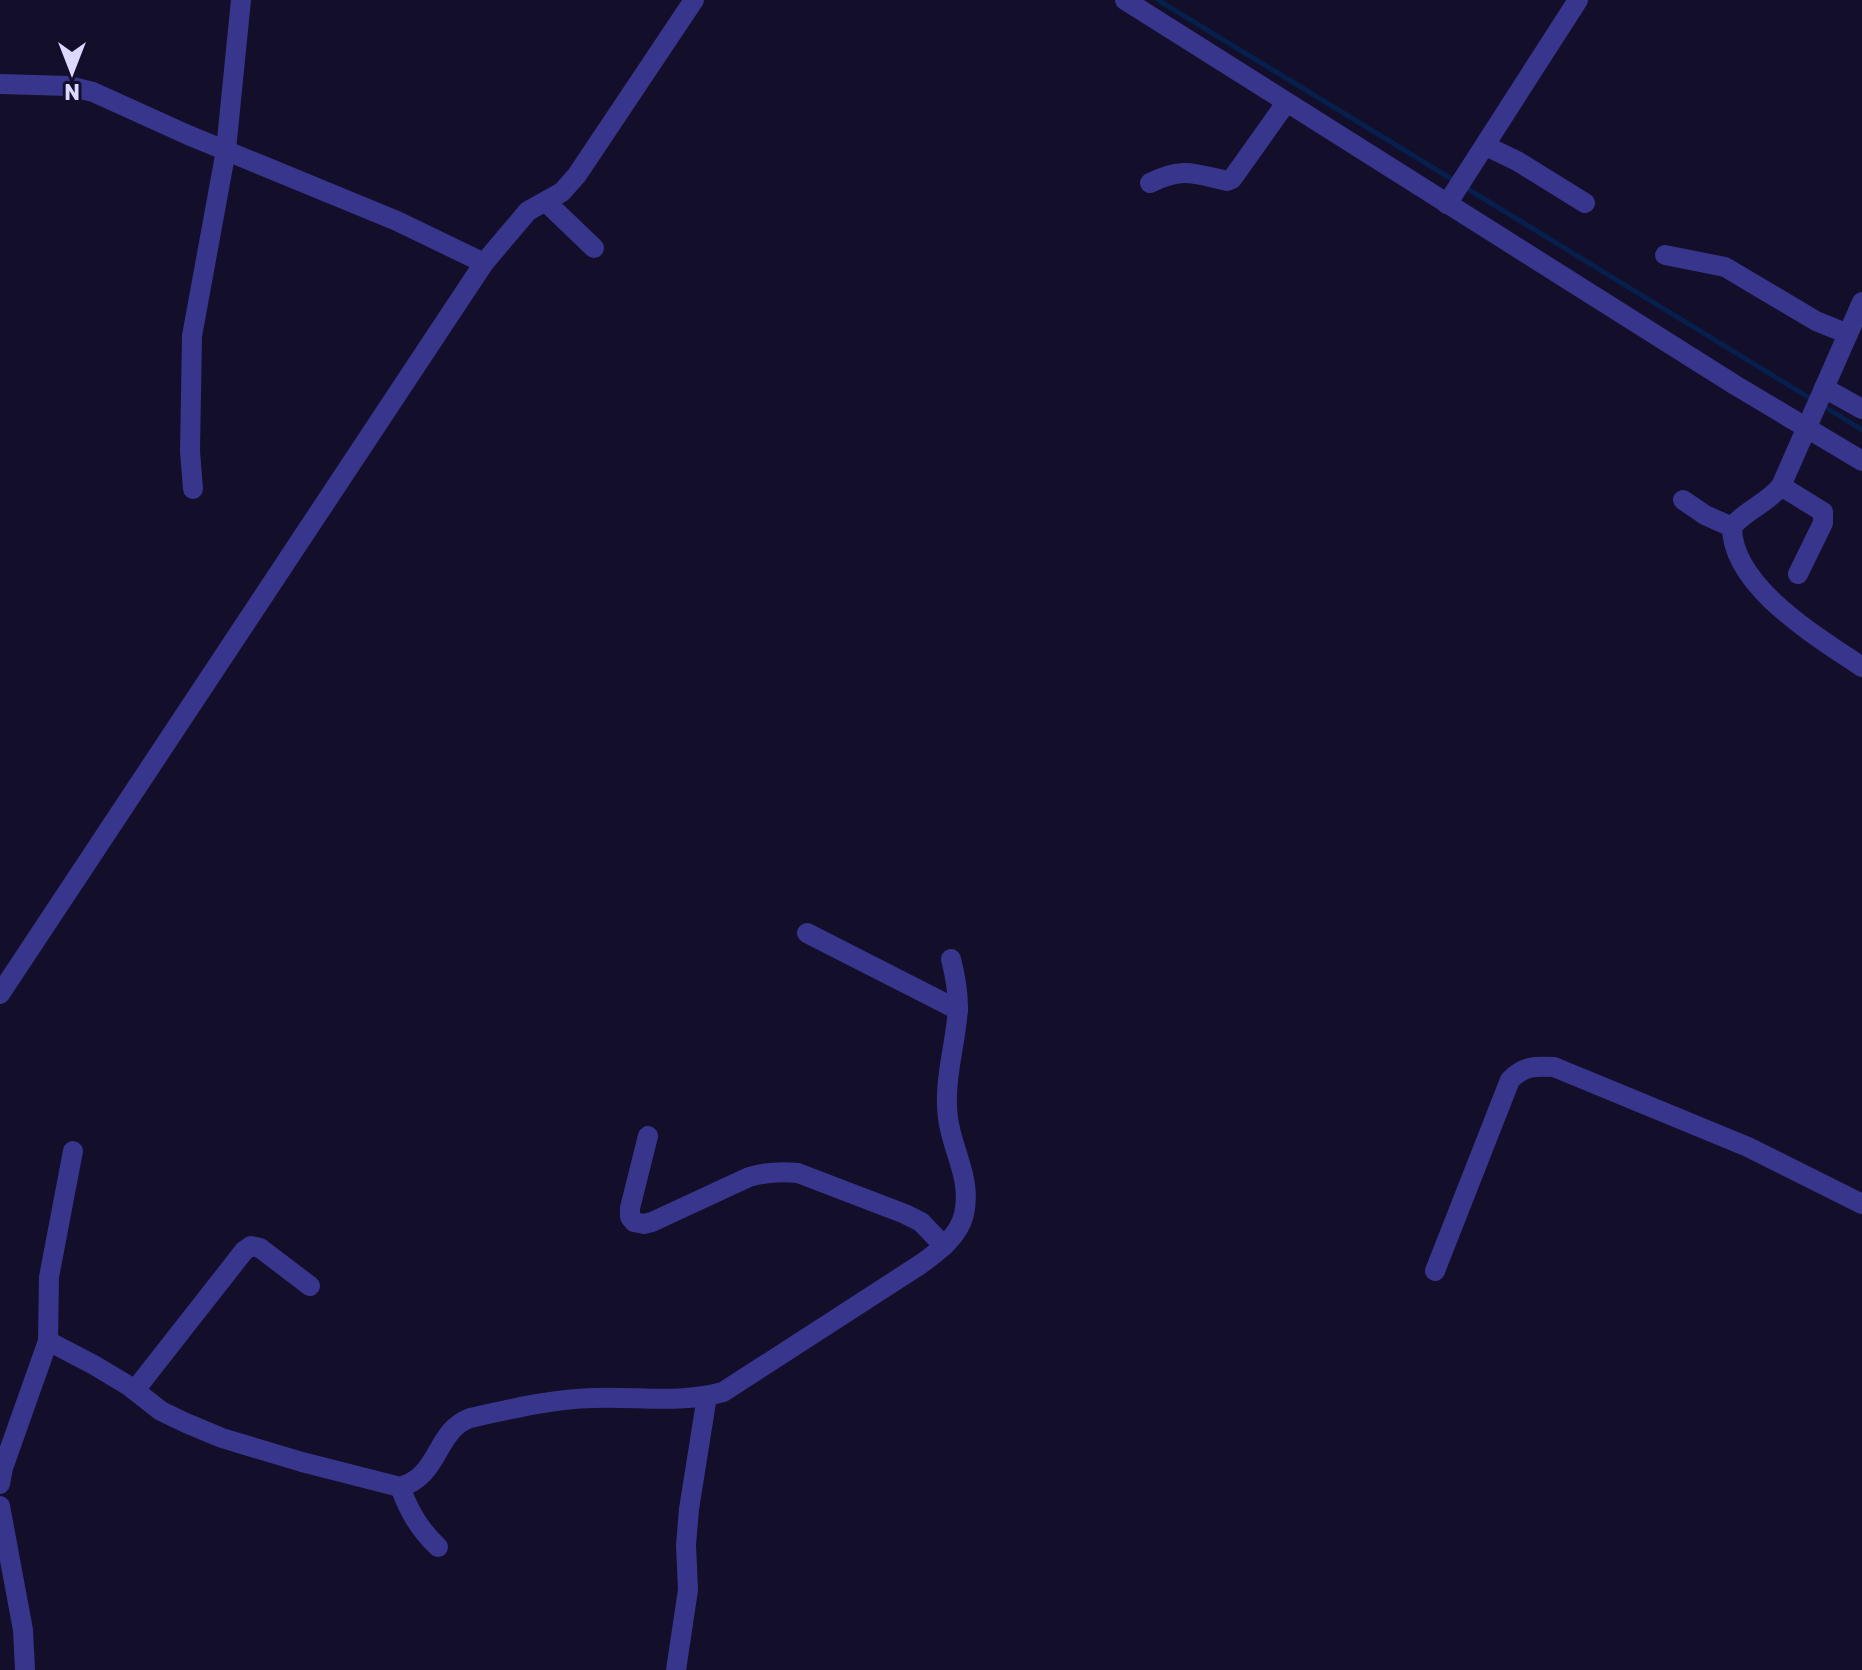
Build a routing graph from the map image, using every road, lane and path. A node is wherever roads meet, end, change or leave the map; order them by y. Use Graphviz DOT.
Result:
graph roads {
  1 [pos="241,0"];
  2 [pos="694,0"];
  3 [pos="1578,0"];
  4 [pos="1129,1"];
  5 [pos="0,84"];
  6 [pos="1286,103"];
  7 [pos="1486,146"];
  8 [pos="226,150"];
  9 [pos="1150,183"];
  10 [pos="546,202"];
  11 [pos="1585,203"];
  12 [pos="1447,204"];
  13 [pos="594,248"];
  14 [pos="1665,255"];
  15 [pos="484,263"];
  16 [pos="1862,302"];
  17 [pos="1848,334"];
  18 [pos="1823,392"];
  19 [pos="1862,409"];
  20 [pos="1809,422"];
  21 [pos="1862,461"];
  22 [pos="1781,486"];
  23 [pos="193,489"];
  24 [pos="1683,500"];
  25 [pos="1732,527"];
  26 [pos="1798,574"];
  27 [pos="1862,667"];
  28 [pos="807,933"];
  29 [pos="951,959"];
  30 [pos="0,994"];
  31 [pos="958,1010"];
  32 [pos="648,1136"];
  33 [pos="73,1151"];
  34 [pos="1862,1204"];
  35 [pos="944,1246"];
  36 [pos="1435,1271"];
  37 [pos="310,1286"];
  38 [pos="48,1341"];
  39 [pos="135,1390"];
  40 [pos="707,1396"];
  41 [pos="0,1484"];
  42 [pos="400,1487"];
  43 [pos="0,1506"];
  44 [pos="438,1547"];
  45 [pos="25,1670"];
  46 [pos="676,1670"];
  1 -- 8 [label="street"];
  2 -- 10 [label="street"];
  3 -- 7 [label="street"];
  4 -- 6 [label="street"];
  5 -- 8 [label="street"];
  6 -- 9 [label="street"];
  6 -- 12 [label="street"];
  7 -- 11 [label="street"];
  7 -- 12 [label="street"];
  8 -- 15 [label="street"];
  8 -- 23 [label="street"];
  10 -- 13 [label="street"];
  10 -- 15 [label="street"];
  12 -- 20 [label="street"];
  14 -- 17 [label="street"];
  15 -- 30 [label="street"];
  16 -- 17 [label="street"];
  17 -- 18 [label="street"];
  18 -- 19 [label="street"];
  18 -- 20 [label="street"];
  20 -- 21 [label="street"];
  20 -- 22 [label="street"];
  22 -- 25 [label="street"];
  22 -- 26 [label="street"];
  24 -- 25 [label="street"];
  25 -- 27 [label="street"];
  28 -- 31 [label="street"];
  29 -- 31 [label="street"];
  31 -- 35 [label="street"];
  32 -- 35 [label="street"];
  33 -- 38 [label="street"];
  34 -- 36 [label="street"];
  35 -- 40 [label="street"];
  37 -- 39 [label="street"];
  38 -- 39 [label="street"];
  38 -- 41 [label="street"];
  39 -- 42 [label="street"];
  40 -- 42 [label="street"];
  40 -- 46 [label="street"];
  42 -- 44 [label="street"];
  43 -- 45 [label="street"];
}
